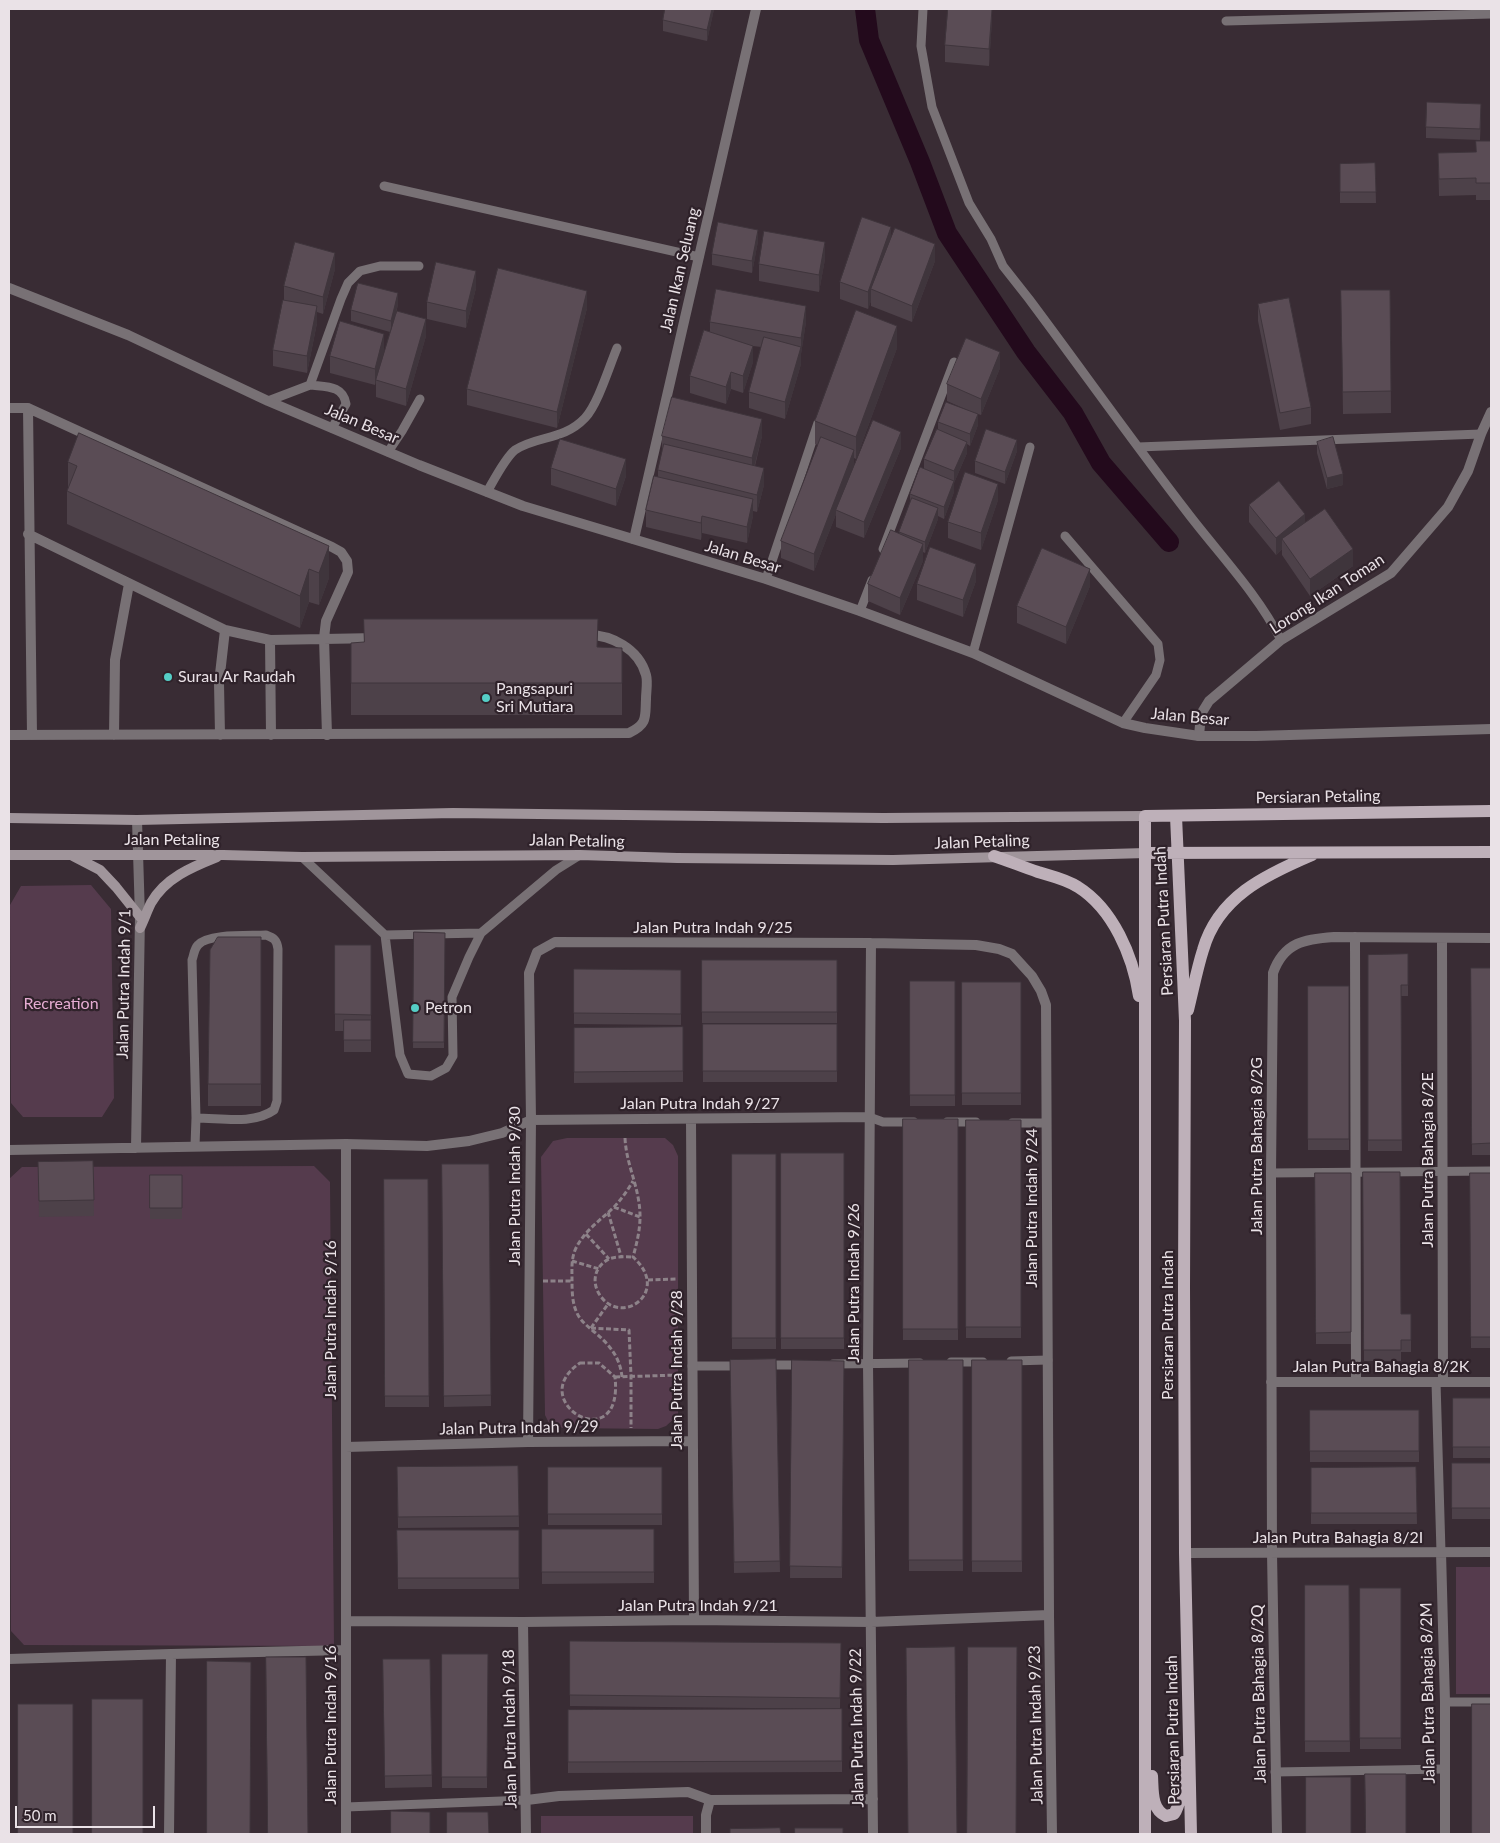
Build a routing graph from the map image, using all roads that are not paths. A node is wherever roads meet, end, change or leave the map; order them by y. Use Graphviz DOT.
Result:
graph roads {
  1 [pos="756,9"];
  2 [pos="923,9"];
  3 [pos="1491,14"];
  4 [pos="1226,21"];
  5 [pos="384,186"];
  6 [pos="699,257"];
  7 [pos="419,266"];
  8 [pos="9,288"];
  9 [pos="617,348"];
  10 [pos="954,362"];
  11 [pos="310,385"];
  12 [pos="420,399"];
  13 [pos="268,401"];
  14 [pos="9,408"];
  15 [pos="28,408"];
  16 [pos="1491,412"];
  17 [pos="820,418"];
  18 [pos="332,428"];
  19 [pos="1481,434"];
  20 [pos="1030,447"];
  21 [pos="1138,447"];
  22 [pos="388,452"];
  23 [pos="487,492"];
  24 [pos="28,534"];
  25 [pos="1065,536"];
  26 [pos="634,539"];
  27 [pos="881,556"];
  28 [pos="874,574"];
  29 [pos="766,579"];
  30 [pos="129,584"];
  31 [pos="860,611"];
  32 [pos="225,630"];
  33 [pos="573,635"];
  34 [pos="384,637"];
  35 [pos="324,638"];
  36 [pos="270,640"];
  37 [pos="1281,640"];
  38 [pos="973,653"];
  39 [pos="1123,723"];
  40 [pos="1491,728"];
  41 [pos="9,735"];
  42 [pos="32,735"];
  43 [pos="114,735"];
  44 [pos="220,735"];
  45 [pos="271,735"];
  46 [pos="327,735"];
  47 [pos="1199,736"];
  48 [pos="1491,811"];
  49 [pos="1145,816"];
  50 [pos="1176,816"];
  51 [pos="9,818"];
  52 [pos="137,820"];
  53 [pos="1319,852"];
  54 [pos="1491,852"];
  55 [pos="1146,853"];
  56 [pos="1177,853"];
  57 [pos="9,855"];
  58 [pos="138,855"];
  59 [pos="223,855"];
  60 [pos="580,855"];
  61 [pos="72,856"];
  62 [pos="994,856"];
  63 [pos="302,858"];
  64 [pos="140,917"];
  65 [pos="140,928"];
  66 [pos="481,933"];
  67 [pos="385,935"];
  68 [pos="1355,937"];
  69 [pos="1442,938"];
  70 [pos="1491,938"];
  71 [pos="555,942"];
  72 [pos="871,943"];
  73 [pos="1185,1022"];
  74 [pos="1144,1023"];
  75 [pos="869,1117"];
  76 [pos="196,1118"];
  77 [pos="531,1120"];
  78 [pos="691,1120"];
  79 [pos="921,1122"];
  80 [pos="940,1122"];
  81 [pos="1046,1123"];
  82 [pos="346,1144"];
  83 [pos="195,1146"];
  84 [pos="136,1148"];
  85 [pos="9,1150"];
  86 [pos="1491,1171"];
  87 [pos="1356,1172"];
  88 [pos="1443,1172"];
  89 [pos="1271,1173"];
  90 [pos="1048,1360"];
  91 [pos="998,1361"];
  92 [pos="988,1362"];
  93 [pos="928,1363"];
  94 [pos="938,1363"];
  95 [pos="868,1364"];
  96 [pos="760,1365"];
  97 [pos="810,1365"];
  98 [pos="819,1365"];
  99 [pos="692,1366"];
  100 [pos="751,1366"];
  101 [pos="1271,1382"];
  102 [pos="1356,1382"];
  103 [pos="1439,1382"];
  104 [pos="1491,1382"];
  105 [pos="693,1441"];
  106 [pos="528,1442"];
  107 [pos="346,1446"];
  108 [pos="1441,1552"];
  109 [pos="1491,1552"];
  110 [pos="1185,1553"];
  111 [pos="1272,1554"];
  112 [pos="1049,1615"];
  113 [pos="694,1620"];
  114 [pos="346,1621"];
  115 [pos="523,1622"];
  116 [pos="870,1622"];
  117 [pos="346,1650"];
  118 [pos="171,1654"];
  119 [pos="9,1659"];
  120 [pos="1445,1702"];
  121 [pos="1491,1702"];
  122 [pos="1144,1728"];
  123 [pos="1189,1740"];
  124 [pos="1445,1769"];
  125 [pos="1275,1772"];
  126 [pos="873,1799"];
  127 [pos="527,1800"];
  128 [pos="710,1800"];
  129 [pos="346,1807"];
  130 [pos="170,1834"];
  131 [pos="346,1834"];
  132 [pos="526,1834"];
  133 [pos="706,1834"];
  134 [pos="873,1834"];
  135 [pos="1052,1834"];
  136 [pos="1144,1834"];
  137 [pos="1191,1834"];
  138 [pos="1277,1834"];
  139 [pos="1445,1834"];
  1 -- 6 [label="street, Jalan Ikan Seluang"];
  2 -- 21 [label="lane"];
  3 -- 4 [label="lane"];
  5 -- 6 [label="lane"];
  6 -- 26 [label="street, Jalan Ikan Seluang"];
  7 -- 11 [label="lane"];
  8 -- 13 [label="street, Jalan Besar"];
  9 -- 23 [label="lane"];
  10 -- 27 [label="lane"];
  11 -- 13 [label="lane"];
  11 -- 18 [label="lane"];
  12 -- 22 [label="lane"];
  13 -- 18 [label="street, Jalan Besar"];
  14 -- 15 [label="street"];
  15 -- 24 [label="street"];
  15 -- 35 [label="street"];
  16 -- 19 [label="street, Lorong Ikan Toman"];
  17 -- 29 [label="lane"];
  18 -- 22 [label="street, Jalan Besar"];
  19 -- 21 [label="lane"];
  19 -- 37 [label="street, Lorong Ikan Toman"];
  20 -- 38 [label="lane"];
  21 -- 37 [label="lane"];
  22 -- 23 [label="street, Jalan Besar"];
  23 -- 26 [label="street, Jalan Besar"];
  24 -- 30 [label="street"];
  24 -- 42 [label="street"];
  25 -- 39 [label="lane"];
  26 -- 29 [label="street, Jalan Besar"];
  28 -- 31 [label="lane"];
  29 -- 31 [label="street, Jalan Besar"];
  30 -- 32 [label="street"];
  30 -- 43 [label="street"];
  31 -- 38 [label="street, Jalan Besar"];
  32 -- 36 [label="street"];
  32 -- 44 [label="street"];
  33 -- 46 [label="street"];
  34 -- 35 [label="street"];
  35 -- 36 [label="street"];
  35 -- 46 [label="street"];
  36 -- 45 [label="street"];
  37 -- 47 [label="street, Lorong Ikan Toman"];
  38 -- 39 [label="street, Jalan Besar"];
  39 -- 47 [label="street, Jalan Besar"];
  40 -- 47 [label="street, Jalan Besar"];
  41 -- 42 [label="street"];
  42 -- 43 [label="street"];
  43 -- 44 [label="street"];
  44 -- 45 [label="street"];
  45 -- 46 [label="street"];
  48 -- 50 [label="main road, Persiaran Petaling"];
  49 -- 50 [label="main road, Persiaran Petaling"];
  49 -- 52 [label="main road, Jalan Petaling"];
  49 -- 55 [label="main road, Persiaran Putra Indah"];
  50 -- 56 [label="main road, Persiaran Putra Indah"];
  51 -- 52 [label="main road, Jalan Petaling"];
  52 -- 58 [label="street, Jalan Putra Indah 9/1"];
  53 -- 54 [label="main road"];
  53 -- 56 [label="main road"];
  53 -- 73 [label="main road"];
  55 -- 56 [label="main road"];
  55 -- 62 [label="main road, Jalan Petaling"];
  55 -- 74 [label="main road, Persiaran Putra Indah"];
  56 -- 73 [label="main road, Persiaran Putra Indah"];
  57 -- 61 [label="main road, Jalan Petaling"];
  58 -- 59 [label="main road, Jalan Petaling"];
  58 -- 61 [label="main road, Jalan Petaling"];
  58 -- 64 [label="street, Jalan Putra Indah 9/1"];
  59 -- 63 [label="main road, Jalan Petaling"];
  59 -- 65 [label="main road"];
  60 -- 62 [label="main road, Jalan Petaling"];
  60 -- 63 [label="main road, Jalan Petaling"];
  60 -- 66 [label="lane"];
  61 -- 64 [label="main road"];
  62 -- 74 [label="main road"];
  63 -- 67 [label="lane"];
  64 -- 65 [label="street, Jalan Putra Indah 9/1"];
  65 -- 84 [label="street, Jalan Putra Indah 9/1"];
  66 -- 67 [label="lane"];
  66 -- 67 [label="lane"];
  68 -- 69 [label="street, Jalan Putra Bahagia 8/2G"];
  68 -- 87 [label="street"];
  68 -- 89 [label="street, Jalan Putra Bahagia 8/2G"];
  69 -- 70 [label="street, Jalan Putra Bahagia 8/2G"];
  69 -- 88 [label="street, Jalan Putra Bahagia 8/2E"];
  71 -- 72 [label="street, Jalan Putra Indah 9/25"];
  71 -- 77 [label="street, Jalan Putra Indah 9/30"];
  72 -- 75 [label="street, Jalan Putra Indah 9/26"];
  72 -- 81 [label="street, Jalan Putra Indah 9/24"];
  73 -- 110 [label="main road, Persiaran Putra Indah"];
  74 -- 122 [label="main road, Persiaran Putra Indah"];
  75 -- 78 [label="street, Jalan Putra Indah 9/27"];
  75 -- 79 [label="lane"];
  75 -- 95 [label="street, Jalan Putra Indah 9/26"];
  76 -- 76 [label="lane"];
  76 -- 83 [label="lane"];
  77 -- 78 [label="street, Jalan Putra Indah 9/27"];
  77 -- 82 [label="street"];
  77 -- 106 [label="street, Jalan Putra Indah 9/30"];
  78 -- 99 [label="street, Jalan Putra Indah 9/28"];
  80 -- 81 [label="lane"];
  81 -- 90 [label="street, Jalan Putra Indah 9/24"];
  82 -- 83 [label="street"];
  82 -- 107 [label="street, Jalan Putra Indah 9/16"];
  83 -- 84 [label="street"];
  84 -- 85 [label="street"];
  86 -- 88 [label="lane"];
  87 -- 88 [label="lane"];
  87 -- 89 [label="lane"];
  87 -- 102 [label="street"];
  88 -- 103 [label="street, Jalan Putra Bahagia 8/2E"];
  89 -- 101 [label="street, Jalan Putra Bahagia 8/2G"];
  90 -- 91 [label="lane"];
  90 -- 112 [label="street, Jalan Putra Indah 9/24"];
  92 -- 94 [label="lane"];
  93 -- 95 [label="lane"];
  95 -- 98 [label="lane"];
  95 -- 116 [label="street, Jalan Putra Indah 9/26"];
  96 -- 97 [label="lane"];
  99 -- 100 [label="lane"];
  99 -- 105 [label="street, Jalan Putra Indah 9/28"];
  101 -- 102 [label="street, Jalan Putra Bahagia 8/2K"];
  101 -- 111 [label="street, Jalan Putra Bahagia 8/2G"];
  102 -- 103 [label="street, Jalan Putra Bahagia 8/2K"];
  103 -- 104 [label="street, Jalan Putra Bahagia 8/2K"];
  103 -- 108 [label="lane"];
  105 -- 106 [label="street, Jalan Putra Indah 9/29"];
  105 -- 113 [label="street, Jalan Putra Indah 9/28"];
  106 -- 107 [label="street, Jalan Putra Indah 9/29"];
  107 -- 114 [label="street, Jalan Putra Indah 9/16"];
  108 -- 109 [label="street, Jalan Putra Bahagia 8/2I"];
  108 -- 111 [label="street, Jalan Putra Bahagia 8/2I"];
  108 -- 120 [label="street, Jalan Putra Bahagia 8/2M"];
  110 -- 111 [label="street, Jalan Putra Bahagia 8/2I"];
  110 -- 123 [label="main road, Persiaran Putra Indah"];
  111 -- 125 [label="street, Jalan Putra Bahagia 8/2Q"];
  112 -- 116 [label="street, Jalan Putra Indah 9/21"];
  112 -- 135 [label="street, Jalan Putra Indah 9/23"];
  113 -- 115 [label="street, Jalan Putra Indah 9/21"];
  113 -- 116 [label="street, Jalan Putra Indah 9/21"];
  114 -- 115 [label="street, Jalan Putra Indah 9/21"];
  114 -- 117 [label="street, Jalan Putra Indah 9/16"];
  115 -- 127 [label="street, Jalan Putra Indah 9/18"];
  116 -- 126 [label="street, Jalan Putra Indah 9/22"];
  117 -- 118 [label="street"];
  117 -- 129 [label="street, Jalan Putra Indah 9/16"];
  118 -- 119 [label="street"];
  118 -- 130 [label="street"];
  120 -- 121 [label="lane"];
  120 -- 124 [label="street, Jalan Putra Bahagia 8/2M"];
  122 -- 123 [label="main road"];
  122 -- 136 [label="main road, Persiaran Putra Indah"];
  123 -- 137 [label="main road, Persiaran Putra Indah"];
  124 -- 125 [label="lane"];
  124 -- 139 [label="street, Jalan Putra Bahagia 8/2M"];
  125 -- 138 [label="street, Jalan Putra Bahagia 8/2Q"];
  126 -- 128 [label="street"];
  126 -- 134 [label="street, Jalan Putra Indah 9/22"];
  127 -- 128 [label="street"];
  127 -- 129 [label="lane"];
  127 -- 132 [label="street, Jalan Putra Indah 9/18"];
  128 -- 133 [label="street"];
  129 -- 131 [label="street, Jalan Putra Indah 9/16"];
}
